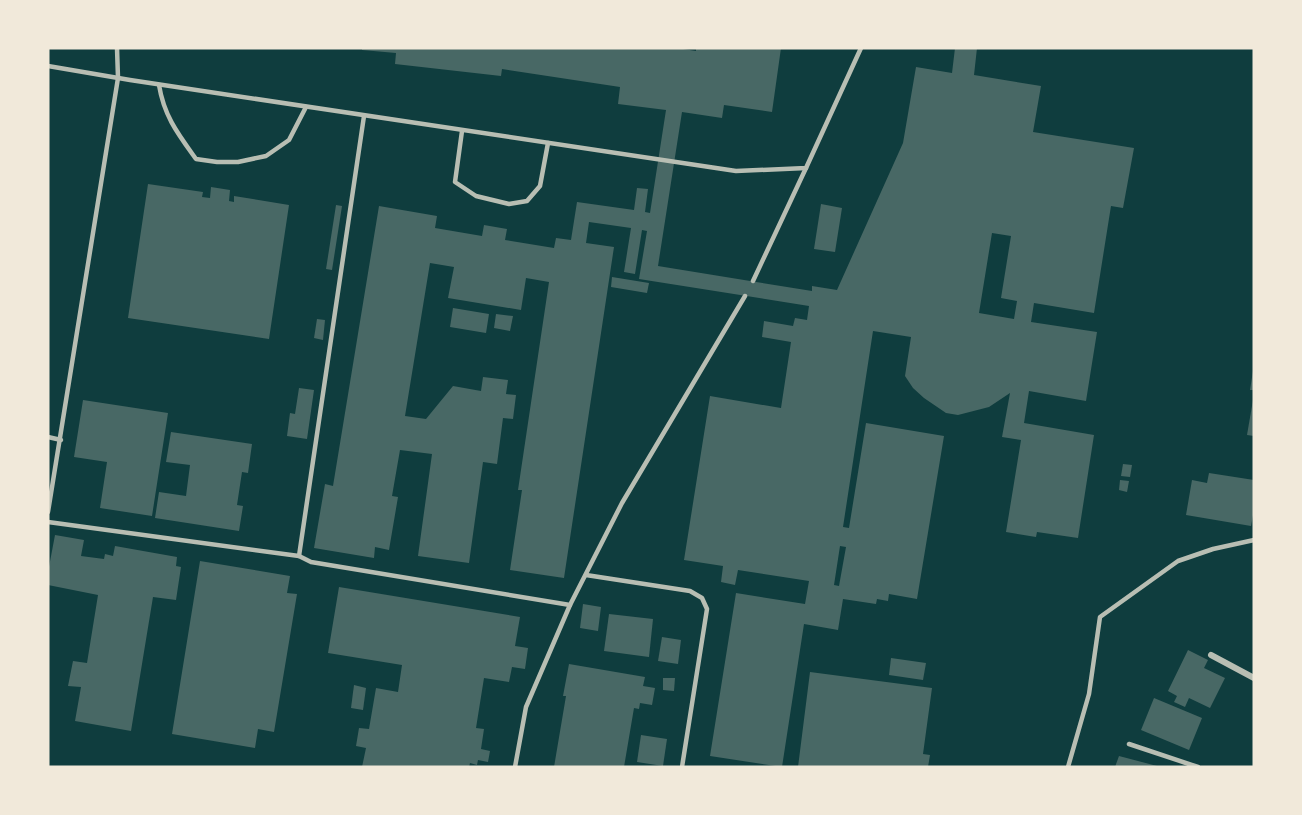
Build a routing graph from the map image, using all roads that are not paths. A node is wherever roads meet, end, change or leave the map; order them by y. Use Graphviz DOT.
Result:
graph roads {
  1 [pos="117,48"];
  2 [pos="861,48"];
  3 [pos="48,66"];
  4 [pos="118,78"];
  5 [pos="159,85"];
  6 [pos="306,107"];
  7 [pos="364,116"];
  8 [pos="462,130"];
  9 [pos="548,143"];
  10 [pos="806,168"];
  11 [pos="753,281"];
  12 [pos="745,296"];
  13 [pos="48,437"];
  14 [pos="61,440"];
  15 [pos="48,512"];
  16 [pos="48,522"];
  17 [pos="1254,540"];
  18 [pos="299,556"];
  19 [pos="586,575"];
  20 [pos="570,605"];
  21 [pos="1210,655"];
  22 [pos="1254,678"];
  23 [pos="1129,744"];
  24 [pos="515,767"];
  25 [pos="682,767"];
  26 [pos="1068,767"];
  27 [pos="1198,767"];
  1 -- 4 [label="lane"];
  2 -- 10 [label="lane"];
  3 -- 4 [label="lane"];
  4 -- 5 [label="lane"];
  4 -- 14 [label="lane"];
  5 -- 6 [label="lane"];
  5 -- 6 [label="lane"];
  6 -- 7 [label="lane"];
  7 -- 8 [label="lane"];
  7 -- 18 [label="lane"];
  8 -- 9 [label="lane"];
  8 -- 9 [label="lane"];
  9 -- 10 [label="lane"];
  10 -- 11 [label="lane"];
  12 -- 19 [label="lane"];
  13 -- 14 [label="lane"];
  14 -- 15 [label="lane"];
  16 -- 18 [label="lane"];
  17 -- 26 [label="lane"];
  18 -- 20 [label="lane"];
  19 -- 20 [label="lane"];
  19 -- 25 [label="lane"];
  20 -- 24 [label="lane"];
  21 -- 22 [label="street"];
  23 -- 27 [label="lane"];
}
